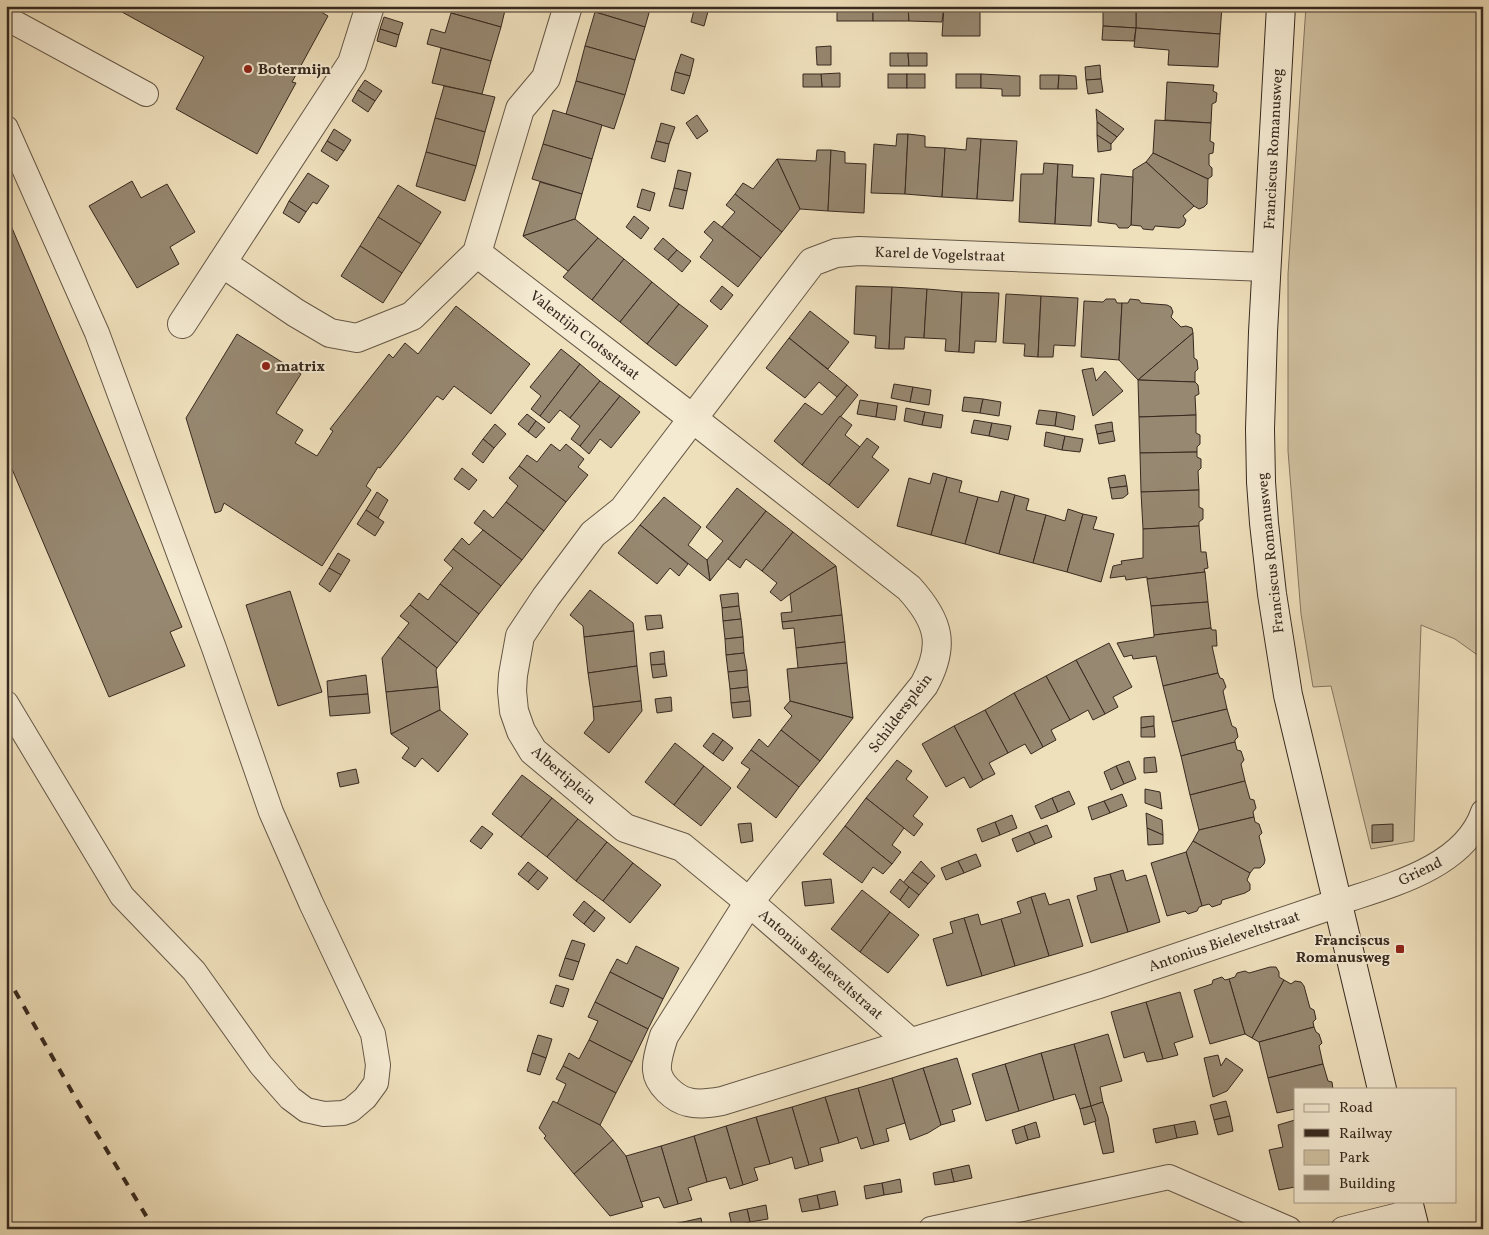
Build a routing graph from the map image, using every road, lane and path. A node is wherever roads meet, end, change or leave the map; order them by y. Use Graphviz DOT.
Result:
graph roads {
  1 [pos="370,6"];
  2 [pos="568,6"];
  3 [pos="1281,6"];
  4 [pos="6,18"];
  5 [pos="146,94"];
  6 [pos="6,128"];
  7 [pos="477,253"];
  8 [pos="222,263"];
  9 [pos="1266,268"];
  10 [pos="182,324"];
  11 [pos="692,418"];
  12 [pos="6,703"];
  13 [pos="1483,812"];
  14 [pos="749,902"];
  15 [pos="1338,903"];
  16 [pos="910,1042"];
  17 [pos="1382,1088"];
  18 [pos="1411,1214"];
  19 [pos="931,1229"];
  20 [pos="1289,1229"];
  21 [pos="1343,1229"];
  1 -- 8 [label="street"];
  2 -- 7 [label="street"];
  3 -- 9 [label="street, Franciscus Romanusweg"];
  4 -- 5 [label="lane"];
  6 -- 12 [label="lane"];
  7 -- 8 [label="street"];
  7 -- 11 [label="street, Valentijn Clotsstraat"];
  8 -- 10 [label="street"];
  9 -- 11 [label="street, Karel de Vogelstraat"];
  9 -- 15 [label="street, Franciscus Romanusweg"];
  11 -- 14 [label="street, Schildersplein"];
  11 -- 14 [label="street, Albertiplein"];
  13 -- 15 [label="lane, Griend"];
  14 -- 16 [label="street, Antonius Bieleveltstraat"];
  14 -- 16 [label="street, Antonius Bieleveltstraat"];
  15 -- 16 [label="street, Antonius Bieleveltstraat"];
  15 -- 17 [label="street, Franciscus Romanusweg"];
  18 -- 21 [label="lane"];
  19 -- 20 [label="lane"];
}
